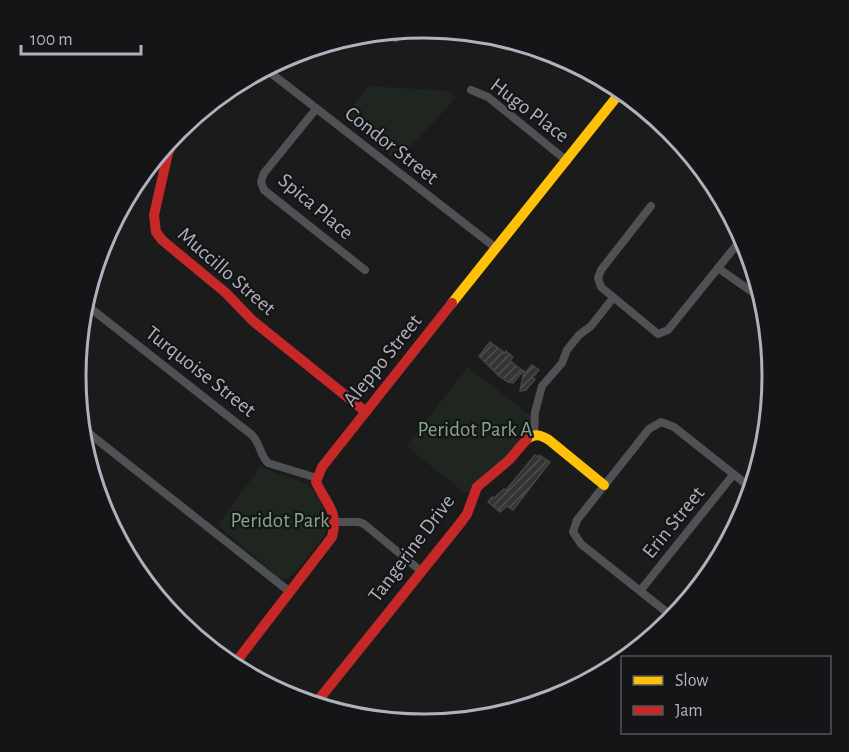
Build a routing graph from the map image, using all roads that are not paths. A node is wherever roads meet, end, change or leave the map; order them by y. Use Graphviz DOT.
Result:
graph roads {
  1 [pos="272,74"];
  2 [pos="471,90"];
  3 [pos="616,97"];
  4 [pos="316,109"];
  5 [pos="167,156"];
  6 [pos="567,161"];
  7 [pos="651,206"];
  8 [pos="737,245"];
  9 [pos="496,248"];
  10 [pos="718,268"];
  11 [pos="364,270"];
  12 [pos="752,292"];
  13 [pos="613,298"];
  14 [pos="93,309"];
  15 [pos="366,412"];
  16 [pos="534,435"];
  17 [pos="92,436"];
  18 [pos="734,475"];
  19 [pos="317,478"];
  20 [pos="604,484"];
  21 [pos="745,484"];
  22 [pos="335,522"];
  23 [pos="421,571"];
  24 [pos="640,591"];
  25 [pos="290,592"];
  26 [pos="667,612"];
  27 [pos="239,659"];
  28 [pos="320,698"];
  1 -- 4 [label="street, Condor Street"];
  2 -- 6 [label="street, Hugo Place"];
  3 -- 6 [label="street, Aleppo Street"];
  4 -- 9 [label="street, Condor Street"];
  4 -- 11 [label="street, Spica Place"];
  5 -- 15 [label="street, Muccillo Street"];
  6 -- 9 [label="street, Aleppo Street"];
  7 -- 13 [label="street"];
  8 -- 10 [label="street"];
  9 -- 15 [label="street, Aleppo Street"];
  10 -- 12 [label="street"];
  10 -- 13 [label="street"];
  13 -- 16 [label="street"];
  14 -- 19 [label="street, Turquoise Street"];
  15 -- 19 [label="street, Aleppo Street"];
  16 -- 20 [label="street"];
  16 -- 23 [label="street, Tangerine Drive"];
  17 -- 25 [label="street"];
  18 -- 20 [label="street"];
  18 -- 21 [label="street"];
  18 -- 24 [label="street, Erin Street"];
  19 -- 22 [label="street"];
  20 -- 24 [label="street"];
  22 -- 23 [label="street"];
  22 -- 25 [label="street"];
  23 -- 28 [label="street, Tangerine Drive"];
  24 -- 26 [label="street"];
  25 -- 27 [label="street"];
}
